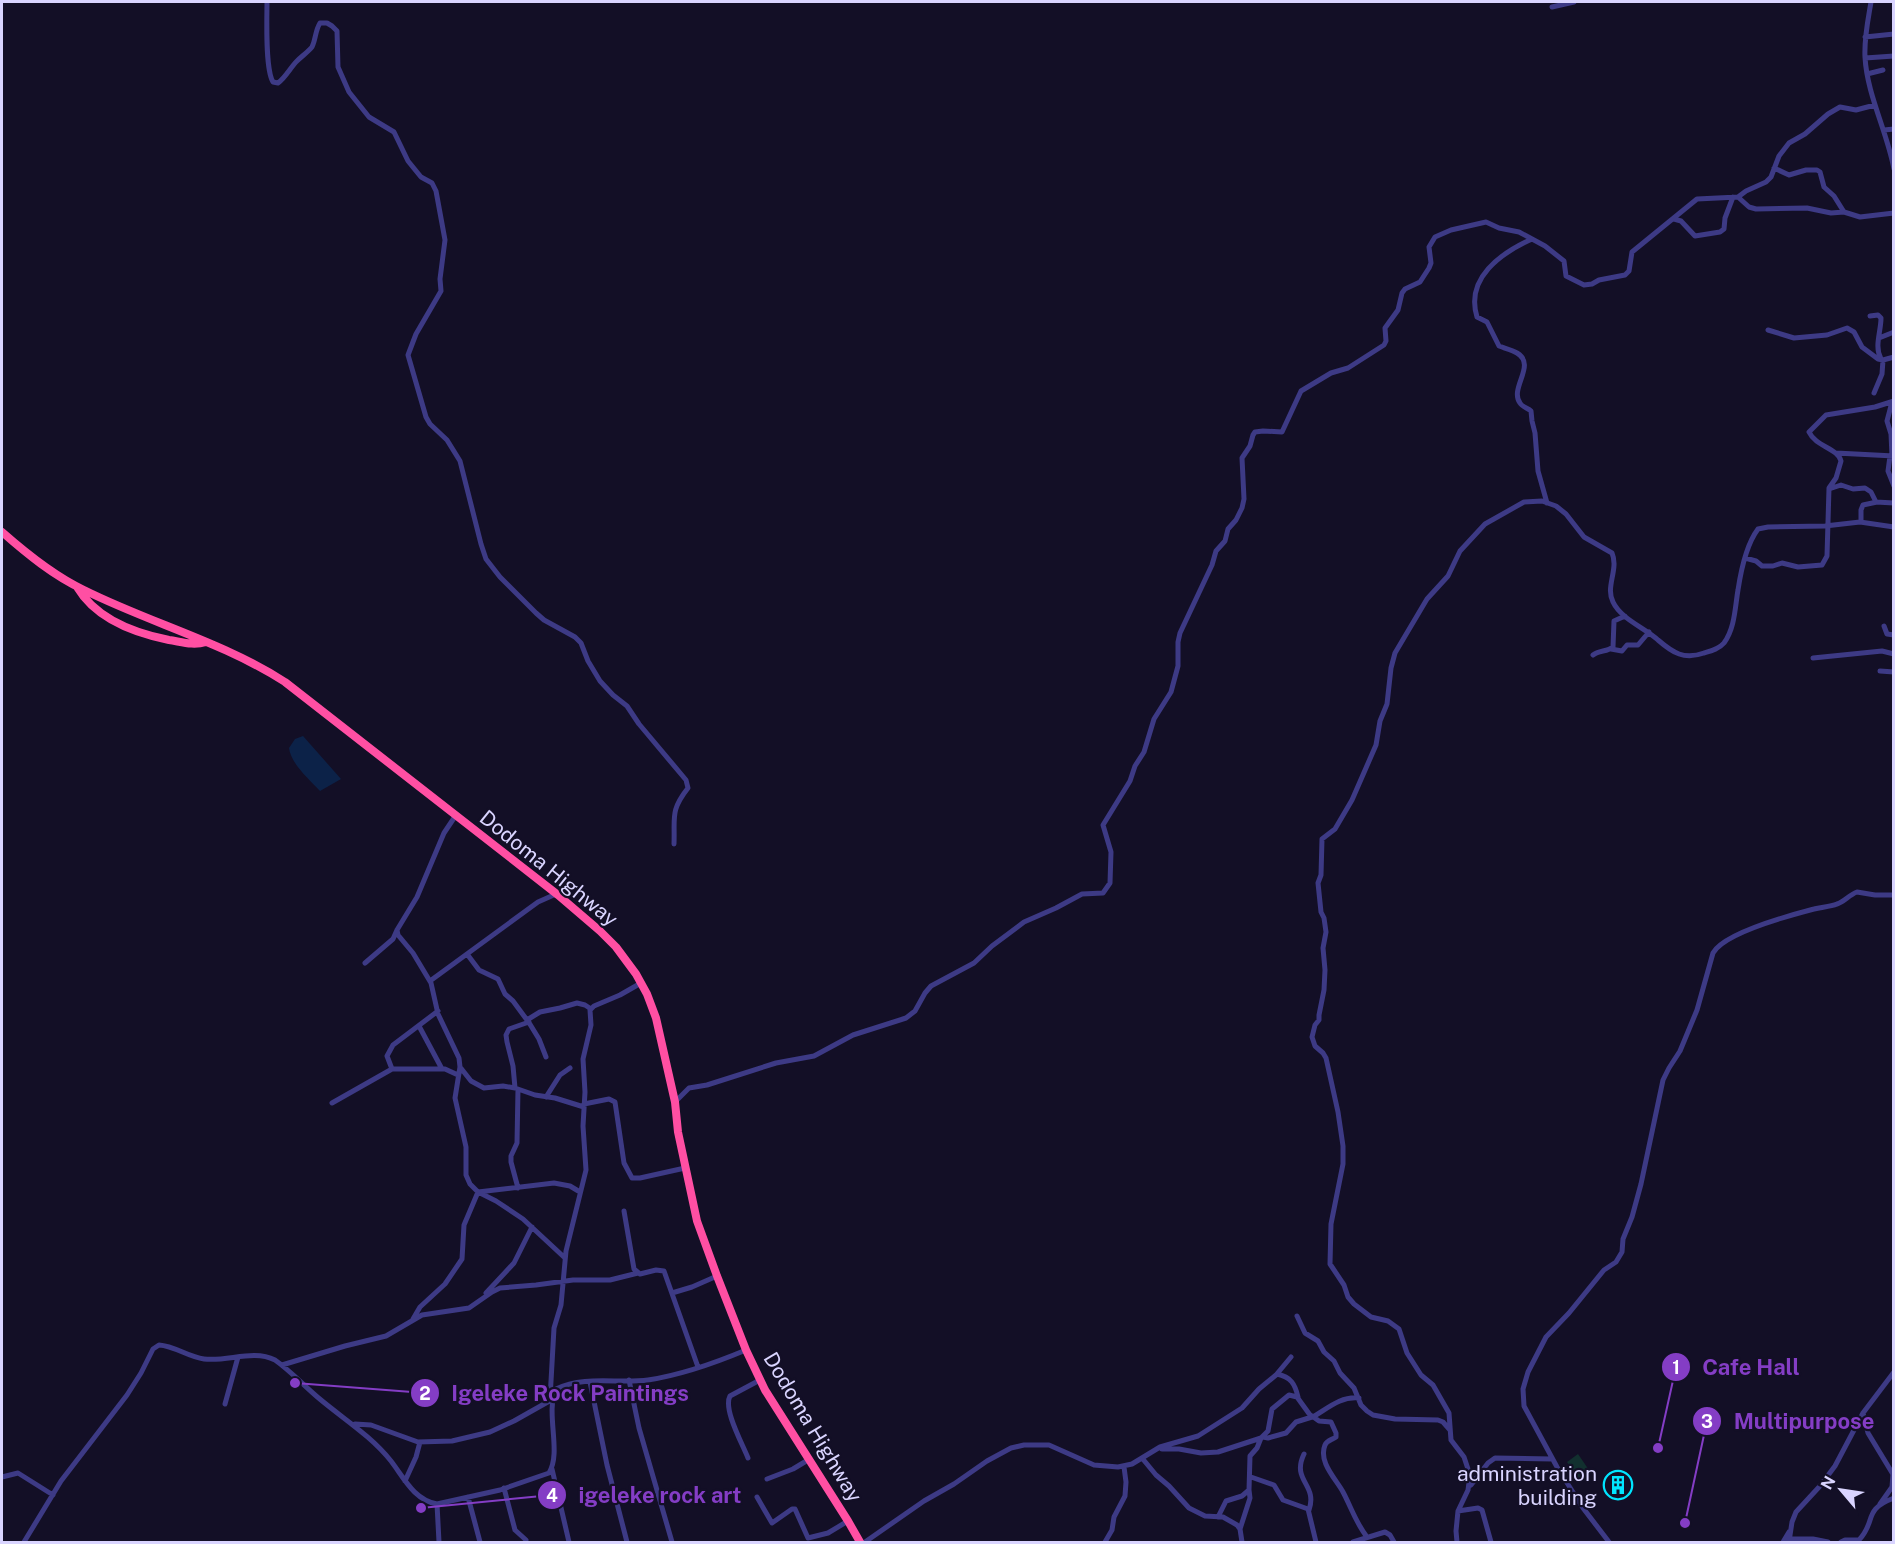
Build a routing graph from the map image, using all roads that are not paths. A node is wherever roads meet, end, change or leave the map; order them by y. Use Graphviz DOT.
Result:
graph roads {
  1 [pos="267,2"];
  2 [pos="1574,2"];
  3 [pos="1871,2"];
  4 [pos="1552,7"];
  5 [pos="1893,34"];
  6 [pos="1865,37"];
  7 [pos="1893,56"];
  8 [pos="1864,58"];
  9 [pos="1883,70"];
  10 [pos="1867,74"];
  11 [pos="1875,105"];
  12 [pos="1893,129"];
  13 [pos="1884,130"];
  14 [pos="1774,168"];
  15 [pos="1893,169"];
  16 [pos="1735,197"];
  17 [pos="1844,212"];
  18 [pos="1893,213"];
  19 [pos="1674,219"];
  20 [pos="1532,239"];
  21 [pos="1870,316"];
  22 [pos="1768,330"];
  23 [pos="1893,332"];
  24 [pos="1879,338"];
  25 [pos="1893,357"];
  26 [pos="1883,360"];
  27 [pos="1874,393"];
  28 [pos="1893,401"];
  29 [pos="1892,435"];
  30 [pos="1836,453"];
  31 [pos="1892,456"];
  32 [pos="1893,486"];
  33 [pos="1829,489"];
  34 [pos="1877,502"];
  35 [pos="1547,503"];
  36 [pos="1893,503"];
  37 [pos="1861,522"];
  38 [pos="1828,526"];
  39 [pos="1893,526"];
  40 [pos="2,532"];
  41 [pos="1745,558"];
  42 [pos="76,586"];
  43 [pos="1625,616"];
  44 [pos="1884,626"];
  45 [pos="1649,632"];
  46 [pos="1893,635"];
  47 [pos="207,642"];
  48 [pos="1611,649"];
  49 [pos="1893,654"];
  50 [pos="1593,655"];
  51 [pos="1813,658"];
  52 [pos="1880,671"];
  53 [pos="1893,672"];
  54 [pos="456,815"];
  55 [pos="674,844"];
  56 [pos="556,894"];
  57 [pos="1893,896"];
  58 [pos="397,930"];
  59 [pos="467,954"];
  60 [pos="365,963"];
  61 [pos="430,981"];
  62 [pos="641,983"];
  63 [pos="591,1009"];
  64 [pos="438,1011"];
  65 [pos="528,1021"];
  66 [pos="419,1026"];
  67 [pos="546,1057"];
  68 [pos="460,1067"];
  69 [pos="570,1068"];
  70 [pos="392,1069"];
  71 [pos="442,1069"];
  72 [pos="458,1075"];
  73 [pos="516,1088"];
  74 [pos="546,1097"];
  75 [pos="675,1102"];
  76 [pos="332,1103"];
  77 [pos="584,1106"];
  78 [pos="686,1168"];
  79 [pos="518,1188"];
  80 [pos="478,1192"];
  81 [pos="580,1192"];
  82 [pos="624,1211"];
  83 [pos="532,1227"];
  84 [pos="565,1258"];
  85 [pos="638,1273"];
  86 [pos="717,1276"];
  87 [pos="564,1281"];
  88 [pos="672,1293"];
  89 [pos="484,1297"];
  90 [pos="1296,1316"];
  91 [pos="413,1319"];
  92 [pos="746,1350"];
  93 [pos="238,1357"];
  94 [pos="1291,1357"];
  95 [pos="282,1365"];
  96 [pos="698,1367"];
  97 [pos="1893,1372"];
  98 [pos="1277,1374"];
  99 [pos="629,1380"];
  100 [pos="760,1380"];
  101 [pos="590,1382"];
  102 [pos="1298,1397"];
  103 [pos="1359,1398"];
  104 [pos="551,1400"];
  105 [pos="225,1404"];
  106 [pos="1863,1413"];
  107 [pos="1312,1417"];
  108 [pos="354,1424"];
  109 [pos="1450,1430"];
  110 [pos="1262,1437"];
  111 [pos="420,1442"];
  112 [pos="1157,1448"];
  113 [pos="1304,1454"];
  114 [pos="748,1458"];
  115 [pos="1142,1458"];
  116 [pos="1552,1459"];
  117 [pos="808,1460"];
  118 [pos="1124,1467"];
  119 [pos="552,1469"];
  120 [pos="1893,1475"];
  121 [pos="2,1477"];
  122 [pos="1251,1477"];
  123 [pos="767,1479"];
  124 [pos="405,1481"];
  125 [pos="1470,1486"];
  126 [pos="504,1488"];
  127 [pos="1249,1490"];
  128 [pos="53,1495"];
  129 [pos="468,1497"];
  130 [pos="757,1497"];
  131 [pos="1893,1498"];
  132 [pos="437,1504"];
  133 [pos="1880,1504"];
  134 [pos="1308,1510"];
  135 [pos="1458,1510"];
  136 [pos="1218,1517"];
  137 [pos="848,1521"];
  138 [pos="1791,1528"];
  139 [pos="1240,1529"];
  140 [pos="1367,1537"];
  141 [pos="526,1540"];
  142 [pos="1789,1541"];
  143 [pos="1861,1541"];
  144 [pos="24,1542"];
  145 [pos="439,1542"];
  146 [pos="480,1542"];
  147 [pos="569,1542"];
  148 [pos="627,1542"];
  149 [pos="672,1542"];
  150 [pos="860,1542"];
  151 [pos="865,1542"];
  152 [pos="1105,1542"];
  153 [pos="1242,1542"];
  154 [pos="1316,1542"];
  155 [pos="1353,1542"];
  156 [pos="1394,1542"];
  157 [pos="1457,1542"];
  158 [pos="1491,1542"];
  159 [pos="1609,1542"];
  160 [pos="1783,1542"];
  161 [pos="1828,1542"];
  162 [pos="1841,1542"];
  1 -- 55 [label="street"];
  2 -- 4 [label="street"];
  3 -- 6 [label="street"];
  5 -- 6 [label="street"];
  6 -- 8 [label="street"];
  7 -- 8 [label="street"];
  8 -- 10 [label="street"];
  9 -- 10 [label="street"];
  10 -- 11 [label="street"];
  11 -- 13 [label="street"];
  11 -- 14 [label="street"];
  12 -- 13 [label="street"];
  13 -- 15 [label="street"];
  14 -- 16 [label="street"];
  14 -- 17 [label="street"];
  16 -- 17 [label="street"];
  16 -- 19 [label="street"];
  16 -- 19 [label="street"];
  17 -- 18 [label="street"];
  19 -- 20 [label="street"];
  20 -- 35 [label="street"];
  20 -- 75 [label="street"];
  21 -- 24 [label="street"];
  22 -- 26 [label="street"];
  23 -- 24 [label="street"];
  24 -- 26 [label="street"];
  25 -- 26 [label="street"];
  26 -- 27 [label="street"];
  28 -- 29 [label="street"];
  28 -- 30 [label="street"];
  29 -- 31 [label="street"];
  30 -- 31 [label="street"];
  30 -- 33 [label="street"];
  31 -- 32 [label="street"];
  33 -- 34 [label="street"];
  33 -- 38 [label="street"];
  34 -- 36 [label="street"];
  34 -- 37 [label="street"];
  35 -- 43 [label="street"];
  35 -- 109 [label="street"];
  37 -- 38 [label="street"];
  37 -- 39 [label="street"];
  38 -- 41 [label="street"];
  38 -- 41 [label="street"];
  40 -- 42 [label="highway, Dodoma Highway"];
  41 -- 45 [label="street"];
  42 -- 47 [label="highway, Dodoma Highway"];
  42 -- 47 [label="highway"];
  43 -- 45 [label="street"];
  43 -- 48 [label="street"];
  44 -- 46 [label="street"];
  45 -- 48 [label="street"];
  47 -- 54 [label="highway, Dodoma Highway"];
  48 -- 50 [label="street"];
  49 -- 51 [label="street"];
  52 -- 53 [label="street"];
  54 -- 56 [label="highway, Dodoma Highway"];
  54 -- 58 [label="street"];
  56 -- 59 [label="street"];
  56 -- 62 [label="highway, Dodoma Highway"];
  57 -- 116 [label="street"];
  58 -- 60 [label="street"];
  58 -- 61 [label="street"];
  59 -- 61 [label="street"];
  59 -- 65 [label="street"];
  61 -- 64 [label="street"];
  62 -- 63 [label="street"];
  62 -- 75 [label="highway, Dodoma Highway"];
  63 -- 65 [label="street"];
  63 -- 77 [label="street"];
  64 -- 66 [label="street"];
  64 -- 68 [label="street"];
  65 -- 67 [label="street"];
  65 -- 73 [label="street"];
  66 -- 70 [label="street"];
  66 -- 71 [label="street"];
  68 -- 72 [label="street"];
  68 -- 73 [label="street"];
  69 -- 74 [label="street"];
  70 -- 71 [label="street"];
  70 -- 76 [label="street"];
  71 -- 72 [label="street"];
  72 -- 80 [label="street"];
  73 -- 74 [label="street"];
  73 -- 79 [label="street"];
  74 -- 77 [label="street"];
  75 -- 78 [label="highway, Dodoma Highway"];
  77 -- 78 [label="street"];
  77 -- 81 [label="street"];
  78 -- 86 [label="highway, Dodoma Highway"];
  79 -- 80 [label="street"];
  79 -- 81 [label="street"];
  80 -- 83 [label="street"];
  80 -- 91 [label="street"];
  81 -- 84 [label="street"];
  82 -- 85 [label="street"];
  83 -- 84 [label="street"];
  83 -- 89 [label="street"];
  84 -- 87 [label="street"];
  85 -- 87 [label="street"];
  85 -- 88 [label="street"];
  86 -- 88 [label="street"];
  86 -- 92 [label="highway, Dodoma Highway"];
  87 -- 89 [label="street"];
  87 -- 104 [label="street"];
  88 -- 96 [label="street"];
  89 -- 91 [label="street"];
  90 -- 103 [label="street"];
  91 -- 95 [label="street"];
  92 -- 96 [label="street"];
  92 -- 100 [label="highway, Dodoma Highway"];
  93 -- 95 [label="street"];
  93 -- 105 [label="street"];
  93 -- 128 [label="street"];
  94 -- 98 [label="street"];
  95 -- 108 [label="street"];
  96 -- 99 [label="street"];
  97 -- 106 [label="street"];
  98 -- 102 [label="street"];
  98 -- 112 [label="street"];
  99 -- 101 [label="street"];
  99 -- 149 [label="street"];
  100 -- 114 [label="street"];
  100 -- 117 [label="highway, Dodoma Highway"];
  101 -- 104 [label="street"];
  101 -- 148 [label="street"];
  102 -- 107 [label="street"];
  102 -- 110 [label="street"];
  103 -- 107 [label="street"];
  103 -- 109 [label="street"];
  104 -- 111 [label="street"];
  104 -- 119 [label="street"];
  106 -- 120 [label="street"];
  106 -- 138 [label="street"];
  107 -- 110 [label="street"];
  107 -- 140 [label="street"];
  108 -- 111 [label="street"];
  108 -- 124 [label="street"];
  109 -- 125 [label="street"];
  110 -- 112 [label="street"];
  110 -- 122 [label="street"];
  111 -- 124 [label="street"];
  112 -- 115 [label="street"];
  113 -- 134 [label="street"];
  115 -- 118 [label="street"];
  115 -- 136 [label="street"];
  116 -- 125 [label="street"];
  116 -- 159 [label="street"];
  117 -- 123 [label="street"];
  117 -- 137 [label="highway, Dodoma Highway"];
  118 -- 151 [label="street"];
  118 -- 152 [label="street"];
  119 -- 126 [label="street"];
  119 -- 147 [label="street"];
  120 -- 133 [label="street"];
  121 -- 128 [label="street"];
  122 -- 127 [label="street"];
  122 -- 134 [label="street"];
  124 -- 132 [label="street"];
  125 -- 135 [label="street"];
  126 -- 129 [label="street"];
  126 -- 141 [label="street"];
  127 -- 136 [label="street"];
  127 -- 139 [label="street"];
  128 -- 144 [label="street"];
  129 -- 132 [label="street"];
  129 -- 146 [label="street"];
  130 -- 137 [label="street"];
  131 -- 133 [label="street"];
  132 -- 145 [label="street"];
  133 -- 143 [label="street"];
  134 -- 154 [label="street"];
  135 -- 157 [label="street"];
  135 -- 158 [label="street"];
  136 -- 139 [label="street"];
  137 -- 150 [label="highway, Dodoma Highway"];
  138 -- 142 [label="street"];
  138 -- 160 [label="street"];
  139 -- 153 [label="street"];
  140 -- 155 [label="street"];
  140 -- 156 [label="street"];
  142 -- 161 [label="street"];
  143 -- 162 [label="street"];
}
